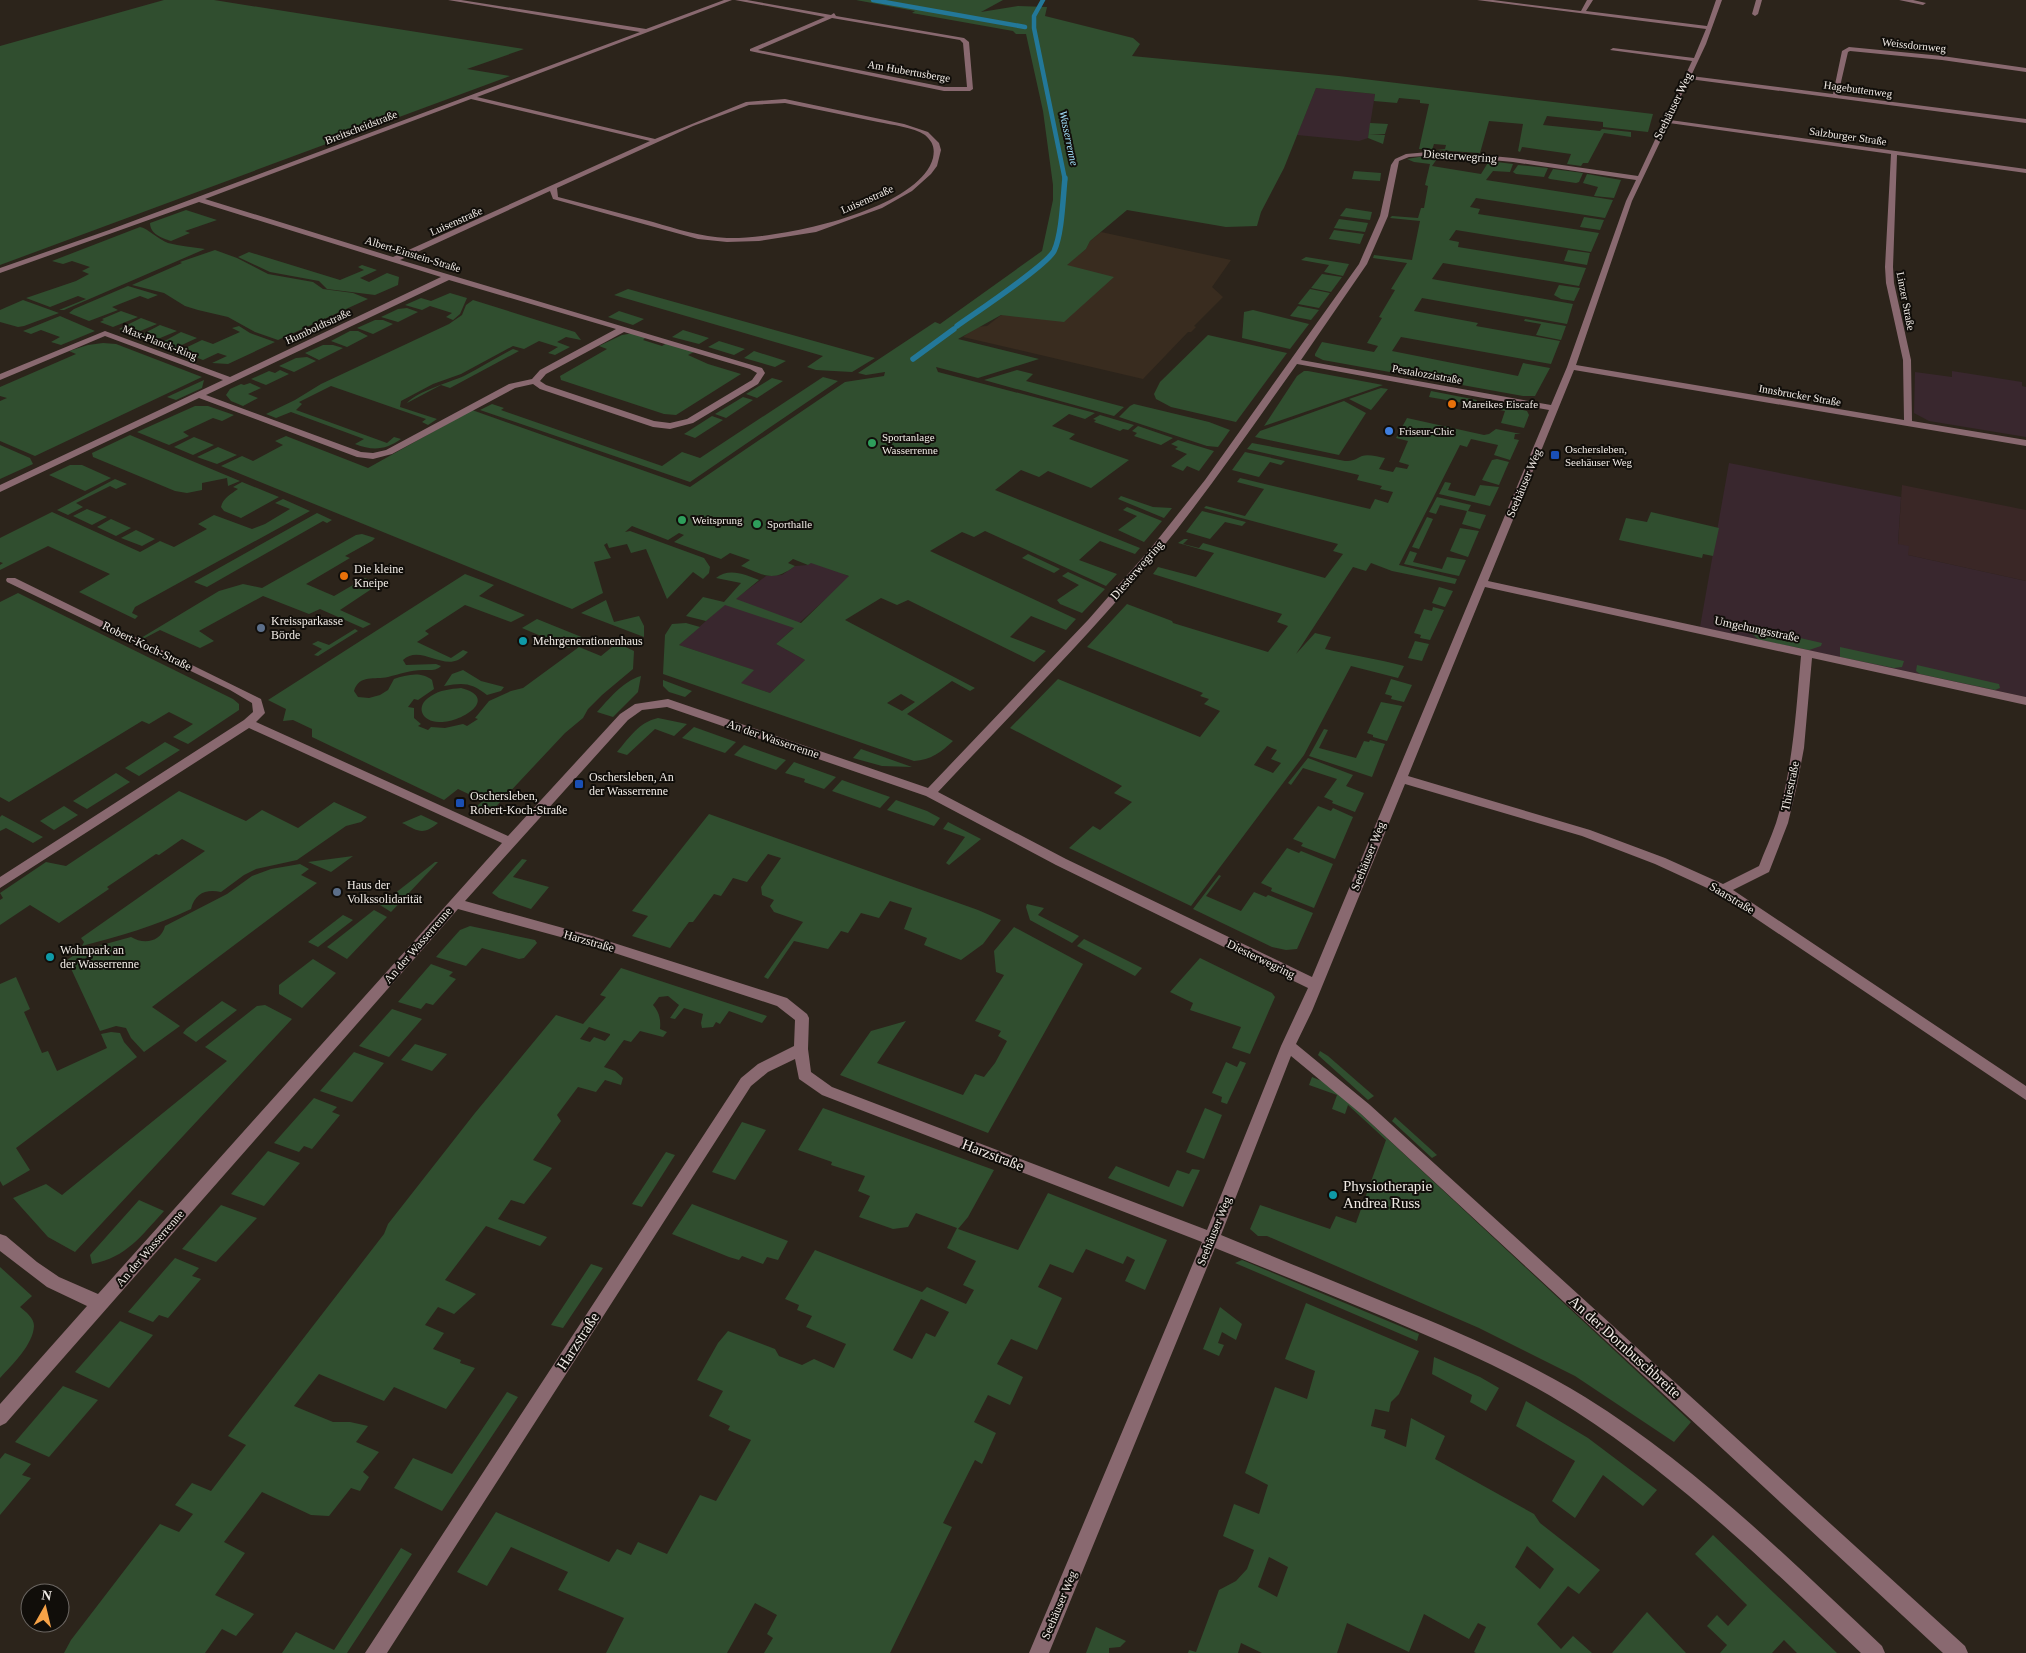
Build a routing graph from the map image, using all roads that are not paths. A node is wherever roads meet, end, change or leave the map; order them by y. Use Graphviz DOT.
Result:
graph roads {
  1 [pos="451,0"];
  2 [pos="729,0"];
  3 [pos="738,0"];
  4 [pos="1480,0"];
  5 [pos="1590,0"];
  6 [pos="1719,0"];
  7 [pos="1759,0"];
  8 [pos="1902,0"];
  9 [pos="1923,3"];
  10 [pos="1582,13"];
  11 [pos="1755,14"];
  12 [pos="834,15"];
  13 [pos="1707,28"];
  14 [pos="646,31"];
  15 [pos="1613,50"];
  16 [pos="1696,60"];
  17 [pos="2026,70"];
  18 [pos="1687,77"];
  19 [pos="1835,96"];
  20 [pos="470,97"];
  21 [pos="2026,120"];
  22 [pos="1667,121"];
  23 [pos="656,142"];
  24 [pos="1894,153"];
  25 [pos="2026,171"];
  26 [pos="1639,178"];
  27 [pos="554,187"];
  28 [pos="197,200"];
  29 [pos="393,260"];
  30 [pos="0,271"];
  31 [pos="448,277"];
  32 [pos="623,329"];
  33 [pos="1295,361"];
  34 [pos="1571,367"];
  35 [pos="0,378"];
  36 [pos="230,380"];
  37 [pos="535,381"];
  38 [pos="198,395"];
  39 [pos="1554,408"];
  40 [pos="1908,423"];
  41 [pos="2026,443"];
  42 [pos="0,489"];
  43 [pos="11,580"];
  44 [pos="1482,583"];
  45 [pos="1807,653"];
  46 [pos="2026,700"];
  47 [pos="248,724"];
  48 [pos="1400,778"];
  49 [pos="930,793"];
  50 [pos="510,842"];
  51 [pos="0,883"];
  52 [pos="1723,890"];
  53 [pos="455,903"];
  54 [pos="1315,985"];
  55 [pos="1288,1046"];
  56 [pos="800,1049"];
  57 [pos="2026,1094"];
  58 [pos="1211,1239"];
  59 [pos="0,1241"];
  60 [pos="101,1304"];
  61 [pos="0,1417"];
  62 [pos="375,1653"];
  63 [pos="1039,1653"];
  64 [pos="1874,1653"];
  65 [pos="1958,1653"];
  1 -- 14 [label="street"];
  2 -- 14 [label="street, Breitscheidstraße"];
  3 -- 12 [label="street, Am Hubertusberge"];
  4 -- 10 [label="street"];
  5 -- 10 [label="street"];
  6 -- 13 [label="street, Seehäuser Weg"];
  7 -- 11 [label="street"];
  8 -- 9 [label="street"];
  10 -- 13 [label="street"];
  12 -- 12 [label="street, Am Hubertusberge"];
  13 -- 16 [label="street, Seehäuser Weg"];
  14 -- 20 [label="street, Breitscheidstraße"];
  15 -- 16 [label="street, Seehäuser Weg"];
  16 -- 18 [label="street, Seehäuser Weg"];
  17 -- 19 [label="street, Weissdornweg"];
  18 -- 19 [label="street, Hagebuttenweg"];
  18 -- 22 [label="street, Seehäuser Weg"];
  19 -- 21 [label="street, Hagebuttenweg"];
  20 -- 23 [label="street"];
  20 -- 28 [label="street, Breitscheidstraße"];
  22 -- 24 [label="street, Salzburger Straße"];
  22 -- 26 [label="street, Seehäuser Weg"];
  23 -- 27 [label="street, Luisenstraße"];
  23 -- 27 [label="street, Luisenstraße"];
  24 -- 25 [label="street, Salzburger Straße"];
  24 -- 40 [label="street, Linzer Straße"];
  26 -- 33 [label="street, Diesterwegring"];
  26 -- 34 [label="street, Seehäuser Weg"];
  27 -- 29 [label="street, Luisenstraße"];
  28 -- 29 [label="street, Albert-Einstein-Straße"];
  28 -- 30 [label="street, Breitscheidstraße"];
  29 -- 31 [label="street, Albert-Einstein-Straße"];
  31 -- 32 [label="street, Albert-Einstein-Straße"];
  31 -- 36 [label="street, Humboldtstraße"];
  32 -- 37 [label="street"];
  32 -- 37 [label="street, Albert-Einstein-Straße"];
  33 -- 39 [label="street, Pestalozzistraße"];
  33 -- 49 [label="street, Diesterwegring"];
  34 -- 39 [label="street, Seehäuser Weg"];
  34 -- 40 [label="street, Innsbrucker Straße"];
  35 -- 36 [label="street, Max-Planck-Ring"];
  36 -- 38 [label="street, Humboldtstraße"];
  37 -- 38 [label="street"];
  38 -- 42 [label="street, Humboldtstraße"];
  39 -- 44 [label="street, Seehäuser Weg"];
  40 -- 41 [label="street, Innsbrucker Straße"];
  43 -- 47 [label="street, Robert-Koch-Straße"];
  44 -- 45 [label="street, Umgehungsstraße"];
  44 -- 48 [label="street, Seehäuser Weg"];
  45 -- 46 [label="street, Umgehungsstraße"];
  45 -- 52 [label="street, Thiestraße"];
  47 -- 50 [label="street"];
  47 -- 51 [label="street"];
  48 -- 52 [label="street, Saarstraße"];
  48 -- 54 [label="street, Seehäuser Weg"];
  49 -- 50 [label="street, An der Wasserrenne"];
  49 -- 54 [label="street, Diesterwegring"];
  50 -- 53 [label="street, An der Wasserrenne"];
  52 -- 57 [label="street, Saarstraße"];
  53 -- 56 [label="street, Harzstraße"];
  53 -- 60 [label="street, An der Wasserrenne"];
  54 -- 55 [label="street, Seehäuser Weg"];
  55 -- 58 [label="street, Seehäuser Weg"];
  55 -- 65 [label="street, An der Dornbuschbreite"];
  56 -- 58 [label="street, Harzstraße"];
  56 -- 62 [label="street, Harzstraße"];
  58 -- 63 [label="street, Seehäuser Weg"];
  58 -- 64 [label="street"];
  59 -- 60 [label="street"];
  60 -- 61 [label="street, An der Wasserrenne"];
}
